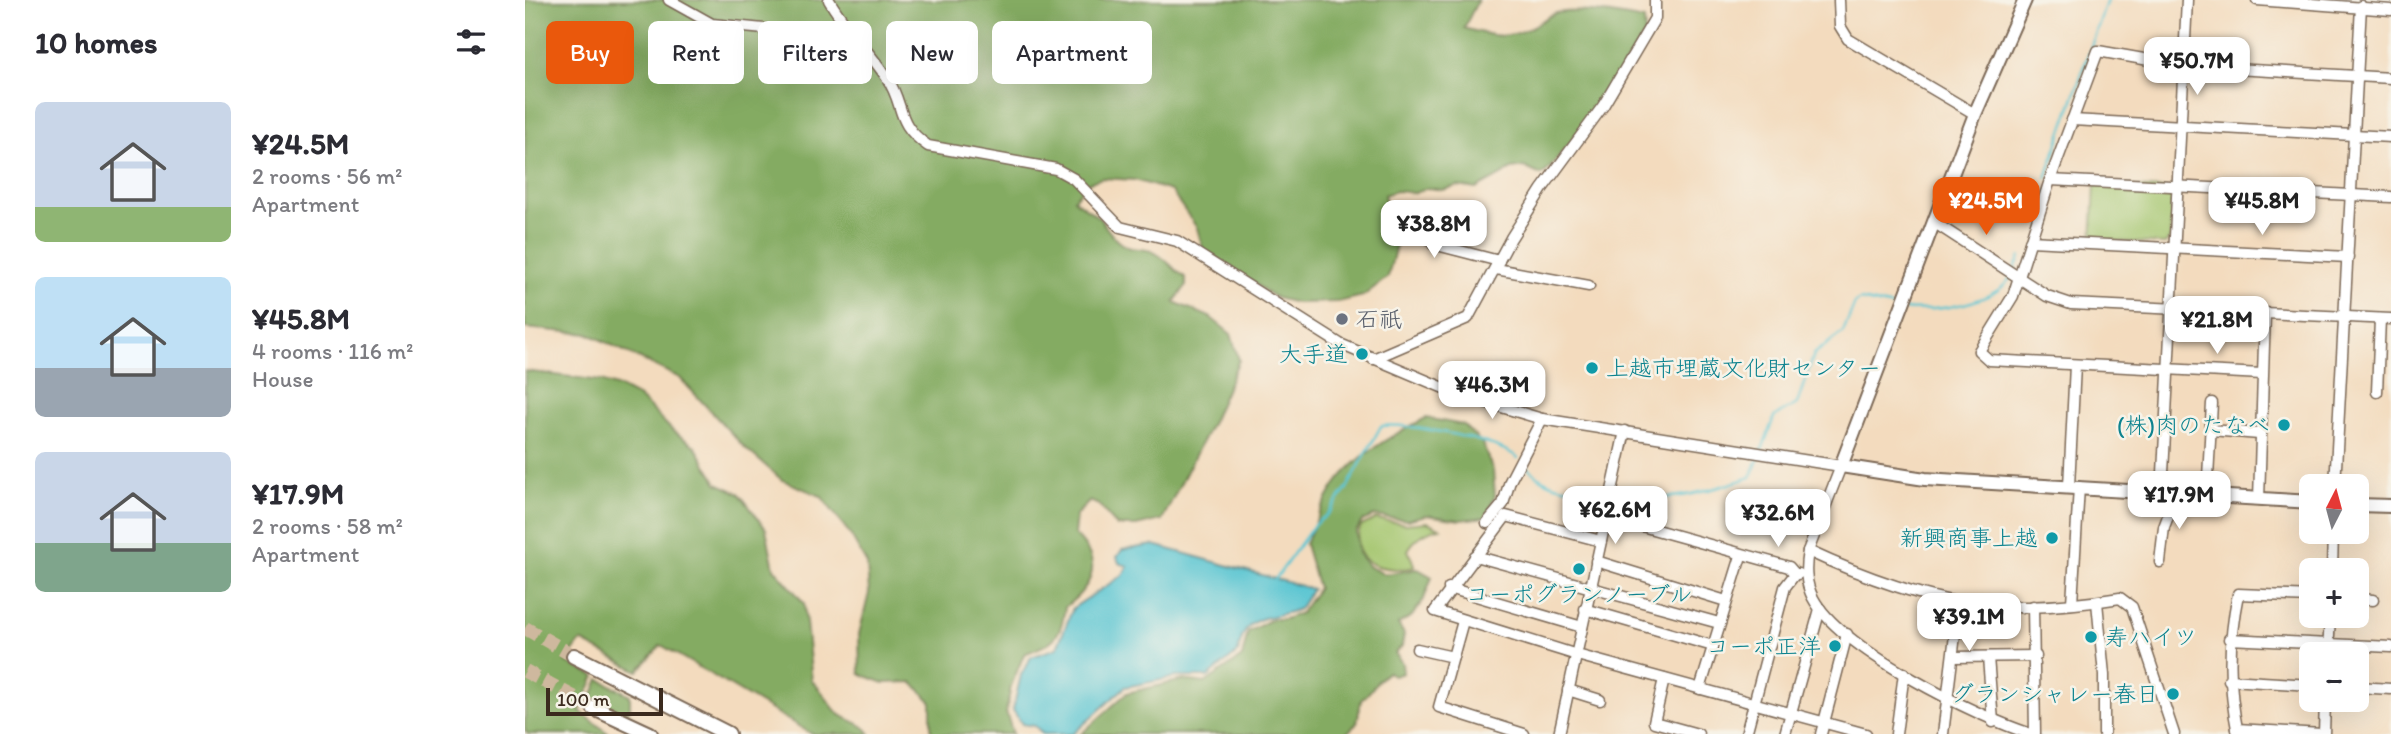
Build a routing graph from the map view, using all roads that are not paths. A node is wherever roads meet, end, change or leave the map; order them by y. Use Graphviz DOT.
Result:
graph roads {
  1 [pos="669,0"];
  2 [pos="829,0"];
  3 [pos="1655,0"];
  4 [pos="1839,0"];
  5 [pos="2025,0"];
  6 [pos="2187,0"];
  7 [pos="2257,0"];
  8 [pos="2361,6"];
  9 [pos="2391,10"];
  10 [pos="844,21"];
  11 [pos="758,28"];
  12 [pos="872,58"];
  13 [pos="2183,66"];
  14 [pos="2357,76"];
  15 [pos="2391,78"];
  16 [pos="1975,114"];
  17 [pos="2072,120"];
  18 [pos="2180,125"];
  19 [pos="2354,135"];
  20 [pos="2391,136"];
  21 [pos="2050,180"];
  22 [pos="2177,186"];
  23 [pos="2351,195"];
  24 [pos="2391,197"];
  25 [pos="1442,211"];
  26 [pos="1935,223"];
  27 [pos="2030,241"];
  28 [pos="2174,248"];
  29 [pos="2347,257"];
  30 [pos="1497,265"];
  31 [pos="2019,278"];
  32 [pos="1589,285"];
  33 [pos="2172,308"];
  34 [pos="2391,312"];
  35 [pos="2265,313"];
  36 [pos="2344,317"];
  37 [pos="2387,319"];
  38 [pos="1373,359"];
  39 [pos="2075,365"];
  40 [pos="2169,368"];
  41 [pos="2262,374"];
  42 [pos="2377,392"];
  43 [pos="2212,403"];
  44 [pos="1542,419"];
  45 [pos="2211,430"];
  46 [pos="1625,431"];
  47 [pos="2259,434"];
  48 [pos="1841,466"];
  49 [pos="2336,474"];
  50 [pos="2074,487"];
  51 [pos="2162,493"];
  52 [pos="2176,495"];
  53 [pos="2207,496"];
  54 [pos="2259,499"];
  55 [pos="2299,501"];
  56 [pos="2369,505"];
  57 [pos="2391,506"];
  58 [pos="1606,516"];
  59 [pos="1487,523"];
  60 [pos="1601,541"];
  61 [pos="1808,551"];
  62 [pos="1475,556"];
  63 [pos="1741,556"];
  64 [pos="1596,561"];
  65 [pos="2160,562"];
  66 [pos="1800,574"];
  67 [pos="1591,586"];
  68 [pos="1449,588"];
  69 [pos="2299,596"];
  70 [pos="2369,600"];
  71 [pos="2373,600"];
  72 [pos="1726,601"];
  73 [pos="2097,602"];
  74 [pos="1959,603"];
  75 [pos="2072,603"];
  76 [pos="2033,606"];
  77 [pos="1585,609"];
  78 [pos="1820,609"];
  79 [pos="1463,621"];
  80 [pos="1719,623"];
  81 [pos="1582,627"];
  82 [pos="1847,634"];
  83 [pos="2229,639"];
  84 [pos="1713,646"];
  85 [pos="2299,646"];
  86 [pos="2391,647"];
  87 [pos="2369,648"];
  88 [pos="1417,649"];
  89 [pos="1577,655"];
  90 [pos="573,656"];
  91 [pos="1988,656"];
  92 [pos="2036,656"];
  93 [pos="1453,657"];
  94 [pos="1953,657"];
  95 [pos="1903,673"];
  96 [pos="1664,679"];
  97 [pos="2229,680"];
  98 [pos="2299,684"];
  99 [pos="2369,688"];
  100 [pos="1700,689"];
  101 [pos="2391,689"];
  102 [pos="1568,690"];
  103 [pos="1947,699"];
  104 [pos="1600,700"];
  105 [pos="1754,703"];
  106 [pos="594,708"];
  107 [pos="2324,712"];
  108 [pos="1791,713"];
  109 [pos="1824,722"];
  110 [pos="1993,722"];
  111 [pos="2238,732"];
  112 [pos="726,733"];
  113 [pos="1860,733"];
  114 [pos="650,734"];
  115 [pos="1524,734"];
  116 [pos="1559,734"];
  117 [pos="1698,734"];
  118 [pos="1745,734"];
  119 [pos="1785,734"];
  120 [pos="1821,734"];
  121 [pos="1896,734"];
  122 [pos="1943,734"];
  123 [pos="2033,734"];
  124 [pos="2104,734"];
  125 [pos="2174,734"];
  126 [pos="2323,734"];
  1 -- 11 [label="street"];
  2 -- 10 [label="street"];
  3 -- 30 [label="street"];
  4 -- 16 [label="street"];
  5 -- 16 [label="main road"];
  6 -- 13 [label="street"];
  7 -- 8 [label="street"];
  8 -- 9 [label="street"];
  8 -- 14 [label="street"];
  12 -- 38 [label="street"];
  13 -- 14 [label="street"];
  13 -- 17 [label="street"];
  13 -- 18 [label="street"];
  14 -- 15 [label="street"];
  14 -- 19 [label="street"];
  16 -- 26 [label="main road"];
  17 -- 18 [label="street"];
  17 -- 21 [label="street"];
  18 -- 19 [label="street"];
  18 -- 22 [label="street"];
  19 -- 20 [label="street"];
  19 -- 23 [label="street"];
  21 -- 22 [label="street"];
  21 -- 27 [label="street"];
  22 -- 23 [label="street"];
  22 -- 28 [label="street"];
  23 -- 24 [label="street"];
  23 -- 29 [label="street"];
  25 -- 30 [label="street"];
  26 -- 31 [label="street"];
  26 -- 48 [label="main road"];
  27 -- 28 [label="street"];
  27 -- 31 [label="street"];
  28 -- 29 [label="street"];
  28 -- 33 [label="street"];
  29 -- 36 [label="street"];
  30 -- 32 [label="street"];
  30 -- 38 [label="street"];
  31 -- 33 [label="street"];
  31 -- 39 [label="street"];
  33 -- 35 [label="street"];
  33 -- 40 [label="street"];
  34 -- 37 [label="street"];
  35 -- 36 [label="street"];
  35 -- 41 [label="street"];
  36 -- 37 [label="street"];
  36 -- 49 [label="street"];
  37 -- 42 [label="street"];
  38 -- 44 [label="street"];
  39 -- 40 [label="street"];
  39 -- 50 [label="street"];
  40 -- 41 [label="street"];
  40 -- 51 [label="street"];
  41 -- 47 [label="street"];
  43 -- 45 [label="street"];
  44 -- 46 [label="street"];
  44 -- 59 [label="street"];
  45 -- 47 [label="street"];
  45 -- 53 [label="street"];
  46 -- 48 [label="street"];
  46 -- 58 [label="street"];
  47 -- 54 [label="street"];
  48 -- 50 [label="main road"];
  48 -- 61 [label="street"];
  50 -- 51 [label="main road"];
  50 -- 75 [label="street"];
  51 -- 52 [label="main road"];
  52 -- 53 [label="main road"];
  52 -- 65 [label="street"];
  53 -- 54 [label="main road"];
  54 -- 55 [label="main road"];
  56 -- 57 [label="main road"];
  58 -- 60 [label="street"];
  58 -- 63 [label="street"];
  60 -- 62 [label="street"];
  60 -- 64 [label="street"];
  61 -- 66 [label="street"];
  61 -- 74 [label="street"];
  62 -- 67 [label="street"];
  62 -- 68 [label="street"];
  63 -- 66 [label="street"];
  63 -- 72 [label="street"];
  64 -- 67 [label="street"];
  64 -- 72 [label="street"];
  66 -- 78 [label="street"];
  66 -- 105 [label="street"];
  67 -- 77 [label="street"];
  67 -- 80 [label="street"];
  68 -- 79 [label="street"];
  68 -- 81 [label="street"];
  69 -- 83 [label="street"];
  70 -- 71 [label="street"];
  72 -- 80 [label="street"];
  73 -- 75 [label="street"];
  73 -- 124 [label="street"];
  73 -- 125 [label="street"];
  74 -- 76 [label="street"];
  74 -- 94 [label="street"];
  75 -- 76 [label="street"];
  76 -- 92 [label="street"];
  77 -- 81 [label="street"];
  77 -- 84 [label="street"];
  78 -- 82 [label="street"];
  78 -- 108 [label="street"];
  79 -- 89 [label="street"];
  79 -- 93 [label="street"];
  80 -- 84 [label="street"];
  81 -- 89 [label="street"];
  82 -- 95 [label="street"];
  82 -- 109 [label="street"];
  83 -- 85 [label="street"];
  83 -- 97 [label="street"];
  84 -- 100 [label="street"];
  86 -- 87 [label="street"];
  88 -- 93 [label="street"];
  89 -- 96 [label="street"];
  89 -- 102 [label="street"];
  90 -- 112 [label="highway"];
  91 -- 92 [label="street"];
  91 -- 94 [label="street"];
  91 -- 110 [label="street"];
  92 -- 123 [label="street"];
  93 -- 115 [label="street"];
  94 -- 103 [label="street"];
  95 -- 103 [label="street"];
  95 -- 121 [label="street"];
  96 -- 100 [label="street"];
  96 -- 117 [label="street"];
  97 -- 98 [label="street"];
  97 -- 111 [label="street"];
  99 -- 101 [label="street"];
  100 -- 105 [label="street"];
  102 -- 104 [label="street"];
  102 -- 116 [label="street"];
  103 -- 110 [label="street"];
  103 -- 122 [label="street"];
  105 -- 108 [label="street"];
  105 -- 118 [label="street"];
  106 -- 114 [label="highway"];
  107 -- 126 [label="street"];
  108 -- 109 [label="street"];
  108 -- 119 [label="street"];
  109 -- 113 [label="street"];
  109 -- 120 [label="street"];
  110 -- 123 [label="street"];
  111 -- 126 [label="street"];
}
